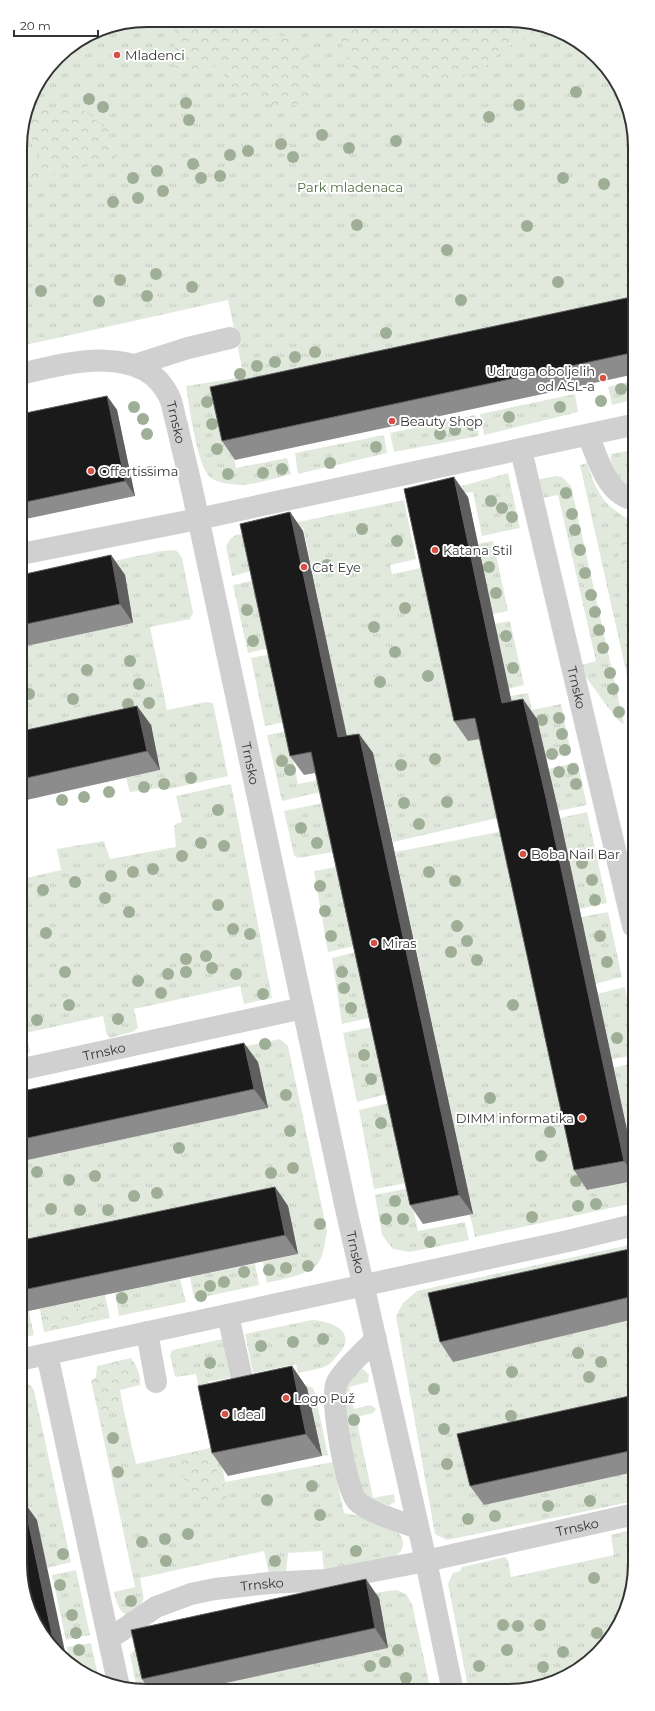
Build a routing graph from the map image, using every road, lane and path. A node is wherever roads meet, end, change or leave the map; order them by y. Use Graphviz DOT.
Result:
graph roads {
  1 [pos="230,338"];
  2 [pos="135,365"];
  3 [pos="27,373"];
  4 [pos="628,426"];
  5 [pos="588,435"];
  6 [pos="521,450"];
  7 [pos="628,498"];
  8 [pos="198,519"];
  9 [pos="27,553"];
  10 [pos="628,905"];
  11 [pos="303,1008"];
  12 [pos="27,1068"];
  13 [pos="628,1226"];
  14 [pos="364,1285"];
  15 [pos="228,1315"];
  16 [pos="147,1332"];
  17 [pos="376,1339"];
  18 [pos="47,1354"];
  19 [pos="27,1358"];
  20 [pos="156,1382"];
  21 [pos="244,1388"];
  22 [pos="628,1516"];
  23 [pos="418,1528"];
  24 [pos="426,1561"];
  25 [pos="109,1639"];
  26 [pos="118,1680"];
  27 [pos="451,1684"];
  1 -- 2 [label="street, Trnsko"];
  2 -- 3 [label="street, Trnsko"];
  2 -- 8 [label="street, Trnsko"];
  4 -- 5 [label="street"];
  5 -- 6 [label="street"];
  5 -- 7 [label="street"];
  6 -- 8 [label="street"];
  6 -- 10 [label="street, Trnsko"];
  8 -- 9 [label="street"];
  8 -- 11 [label="street, Trnsko"];
  11 -- 12 [label="street, Trnsko"];
  11 -- 14 [label="street, Trnsko"];
  13 -- 14 [label="street, Trnsko"];
  14 -- 15 [label="street, Trnsko"];
  14 -- 17 [label="street, Trnsko"];
  15 -- 16 [label="street, Trnsko"];
  15 -- 21 [label="street"];
  16 -- 18 [label="street, Trnsko"];
  16 -- 20 [label="street"];
  17 -- 23 [label="street, Trnsko"];
  17 -- 23 [label="street"];
  18 -- 19 [label="street, Trnsko"];
  18 -- 25 [label="street"];
  22 -- 24 [label="street, Trnsko"];
  23 -- 24 [label="street, Trnsko"];
  24 -- 25 [label="street, Trnsko"];
  24 -- 27 [label="street, Trnsko"];
  25 -- 26 [label="street"];
}
